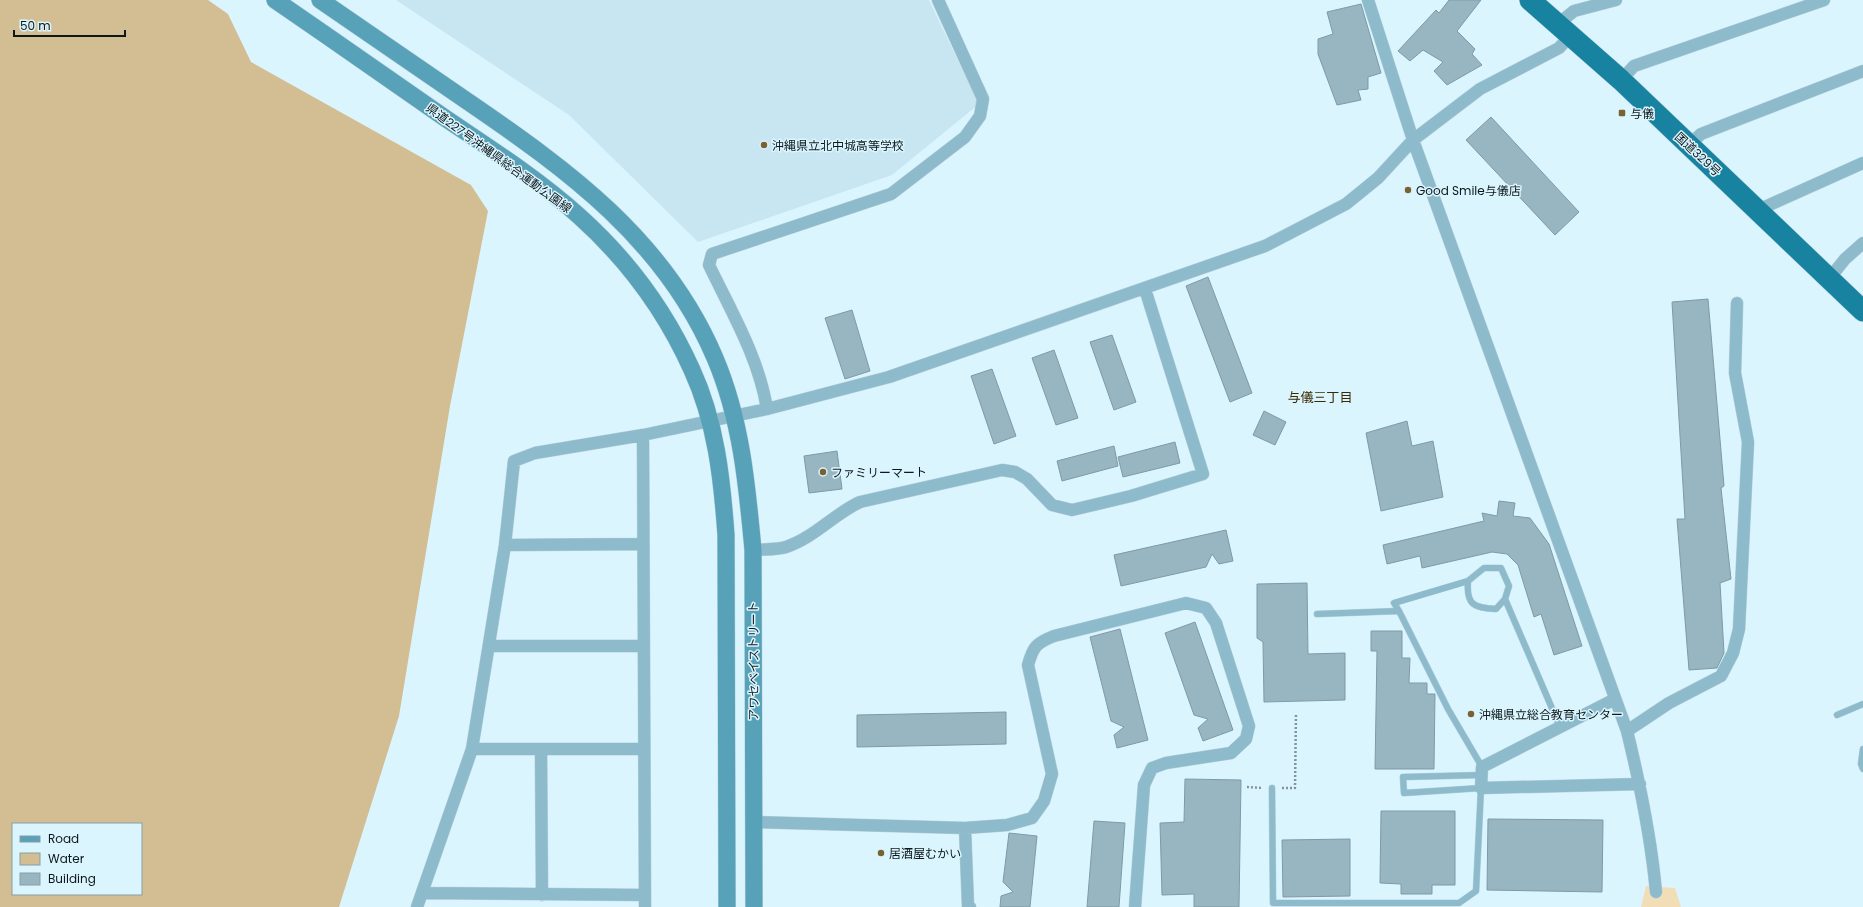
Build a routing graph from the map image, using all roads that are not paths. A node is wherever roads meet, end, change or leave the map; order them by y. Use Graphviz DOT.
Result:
graph roads {
  1 [pos="275,0"];
  2 [pos="320,0"];
  3 [pos="938,0"];
  4 [pos="1368,0"];
  5 [pos="1530,0"];
  6 [pos="1616,0"];
  7 [pos="1824,0"];
  8 [pos="1565,29"];
  9 [pos="1863,71"];
  10 [pos="1621,80"];
  11 [pos="1413,140"];
  12 [pos="1688,145"];
  13 [pos="1863,163"];
  14 [pos="1758,210"];
  15 [pos="1863,243"];
  16 [pos="1829,279"];
  17 [pos="1145,289"];
  18 [pos="1737,303"];
  19 [pos="1863,311"];
  20 [pos="767,409"];
  21 [pos="734,416"];
  22 [pos="710,421"];
  23 [pos="644,435"];
  24 [pos="643,544"];
  25 [pos="505,545"];
  26 [pos="753,550"];
  27 [pos="1468,581"];
  28 [pos="1506,599"];
  29 [pos="1399,611"];
  30 [pos="1317,614"];
  31 [pos="489,646"];
  32 [pos="643,646"];
  33 [pos="1615,699"];
  34 [pos="1863,704"];
  35 [pos="1837,715"];
  36 [pos="1560,727"];
  37 [pos="1627,731"];
  38 [pos="472,749"];
  39 [pos="541,749"];
  40 [pos="644,749"];
  41 [pos="1863,749"];
  42 [pos="1863,770"];
  43 [pos="1482,771"];
  44 [pos="1640,784"];
  45 [pos="1272,788"];
  46 [pos="1481,788"];
  47 [pos="754,822"];
  48 [pos="965,828"];
  49 [pos="1656,892"];
  50 [pos="422,893"];
  51 [pos="542,895"];
  52 [pos="645,901"];
  53 [pos="417,907"];
  54 [pos="727,907"];
  55 [pos="754,907"];
  56 [pos="970,907"];
  57 [pos="1135,907"];
  1 -- 22 [label="main road, 県道227号沖縄県総合運動公園線"];
  2 -- 21 [label="main road"];
  3 -- 20 [label="street"];
  4 -- 11 [label="street"];
  5 -- 8 [label="highway, 国道329号"];
  6 -- 8 [label="street"];
  7 -- 10 [label="street"];
  8 -- 10 [label="highway, 国道329号"];
  8 -- 11 [label="street"];
  9 -- 12 [label="street"];
  10 -- 12 [label="highway, 国道329号"];
  11 -- 17 [label="street"];
  11 -- 33 [label="street"];
  12 -- 14 [label="highway, 国道329号"];
  13 -- 14 [label="street"];
  14 -- 16 [label="highway, 国道329号"];
  15 -- 16 [label="street"];
  16 -- 19 [label="highway, 国道329号"];
  17 -- 20 [label="street"];
  17 -- 26 [label="street"];
  18 -- 37 [label="street"];
  20 -- 21 [label="street"];
  21 -- 22 [label="street"];
  21 -- 26 [label="main road, アワセベイストリート"];
  22 -- 23 [label="street"];
  22 -- 54 [label="main road"];
  23 -- 24 [label="street"];
  23 -- 25 [label="street"];
  24 -- 25 [label="street"];
  24 -- 32 [label="street"];
  25 -- 31 [label="street"];
  26 -- 47 [label="main road, アワセベイストリート"];
  27 -- 28 [label="lane"];
  27 -- 28 [label="lane"];
  27 -- 29 [label="lane"];
  28 -- 36 [label="lane"];
  29 -- 30 [label="lane"];
  29 -- 43 [label="lane"];
  31 -- 32 [label="street"];
  31 -- 38 [label="street"];
  32 -- 40 [label="street"];
  33 -- 36 [label="street"];
  33 -- 37 [label="street"];
  34 -- 35 [label="lane"];
  36 -- 43 [label="street"];
  37 -- 44 [label="street"];
  38 -- 39 [label="street"];
  38 -- 50 [label="street"];
  39 -- 40 [label="street"];
  39 -- 51 [label="street"];
  40 -- 52 [label="street"];
  41 -- 42 [label="lane"];
  43 -- 46 [label="street"];
  43 -- 46 [label="lane"];
  44 -- 46 [label="street"];
  44 -- 49 [label="street"];
  45 -- 46 [label="lane"];
  47 -- 48 [label="street"];
  47 -- 55 [label="main road, アワセベイストリート"];
  48 -- 56 [label="street"];
  48 -- 57 [label="street"];
  50 -- 51 [label="street"];
  50 -- 53 [label="street"];
  51 -- 52 [label="street"];
}
